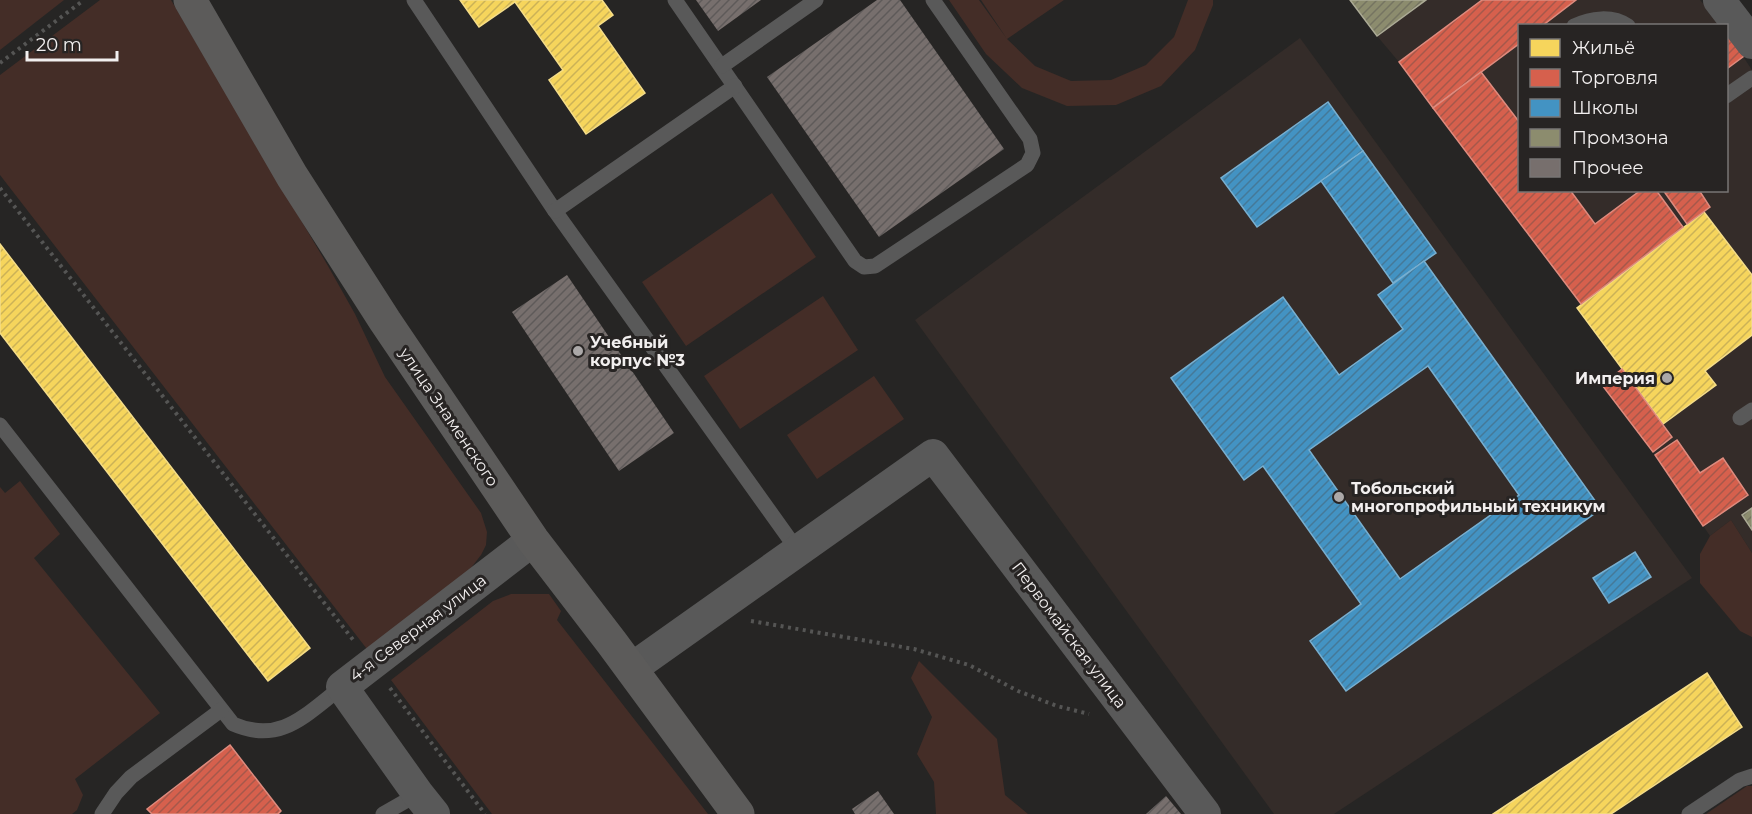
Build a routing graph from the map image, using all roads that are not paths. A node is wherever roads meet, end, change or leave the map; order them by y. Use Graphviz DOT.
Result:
graph roads {
  1 [pos="190,0"];
  2 [pos="414,0"];
  3 [pos="675,0"];
  4 [pos="816,0"];
  5 [pos="933,0"];
  6 [pos="1719,0"];
  7 [pos="1578,24"];
  8 [pos="1625,24"];
  9 [pos="1752,43"];
  10 [pos="722,66"];
  11 [pos="1752,78"];
  12 [pos="735,86"];
  13 [pos="1728,95"];
  14 [pos="555,211"];
  15 [pos="0,425"];
  16 [pos="533,540"];
  17 [pos="798,550"];
  18 [pos="632,669"];
  19 [pos="342,687"];
  20 [pos="221,710"];
  21 [pos="1752,776"];
  22 [pos="426,804"];
  23 [pos="102,814"];
  24 [pos="383,814"];
  25 [pos="738,814"];
  26 [pos="1204,814"];
  27 [pos="1689,814"];
  1 -- 16 [label="main road, улица Знаменского"];
  2 -- 14 [label="lane"];
  3 -- 10 [label="lane"];
  4 -- 10 [label="lane"];
  5 -- 12 [label="lane"];
  6 -- 9 [label="street"];
  7 -- 8 [label="lane"];
  10 -- 12 [label="lane"];
  11 -- 13 [label="lane"];
  12 -- 14 [label="lane"];
  14 -- 17 [label="lane"];
  15 -- 20 [label="lane"];
  16 -- 18 [label="main road, улица Знаменского"];
  16 -- 19 [label="street, 4-я Северная улица"];
  17 -- 18 [label="street"];
  17 -- 26 [label="street, Первомайская улица"];
  18 -- 25 [label="main road, улица Знаменского"];
  19 -- 20 [label="lane"];
  19 -- 22 [label="street, 4-я Северная улица"];
  20 -- 23 [label="lane"];
  21 -- 27 [label="lane"];
  22 -- 24 [label="lane"];
}
